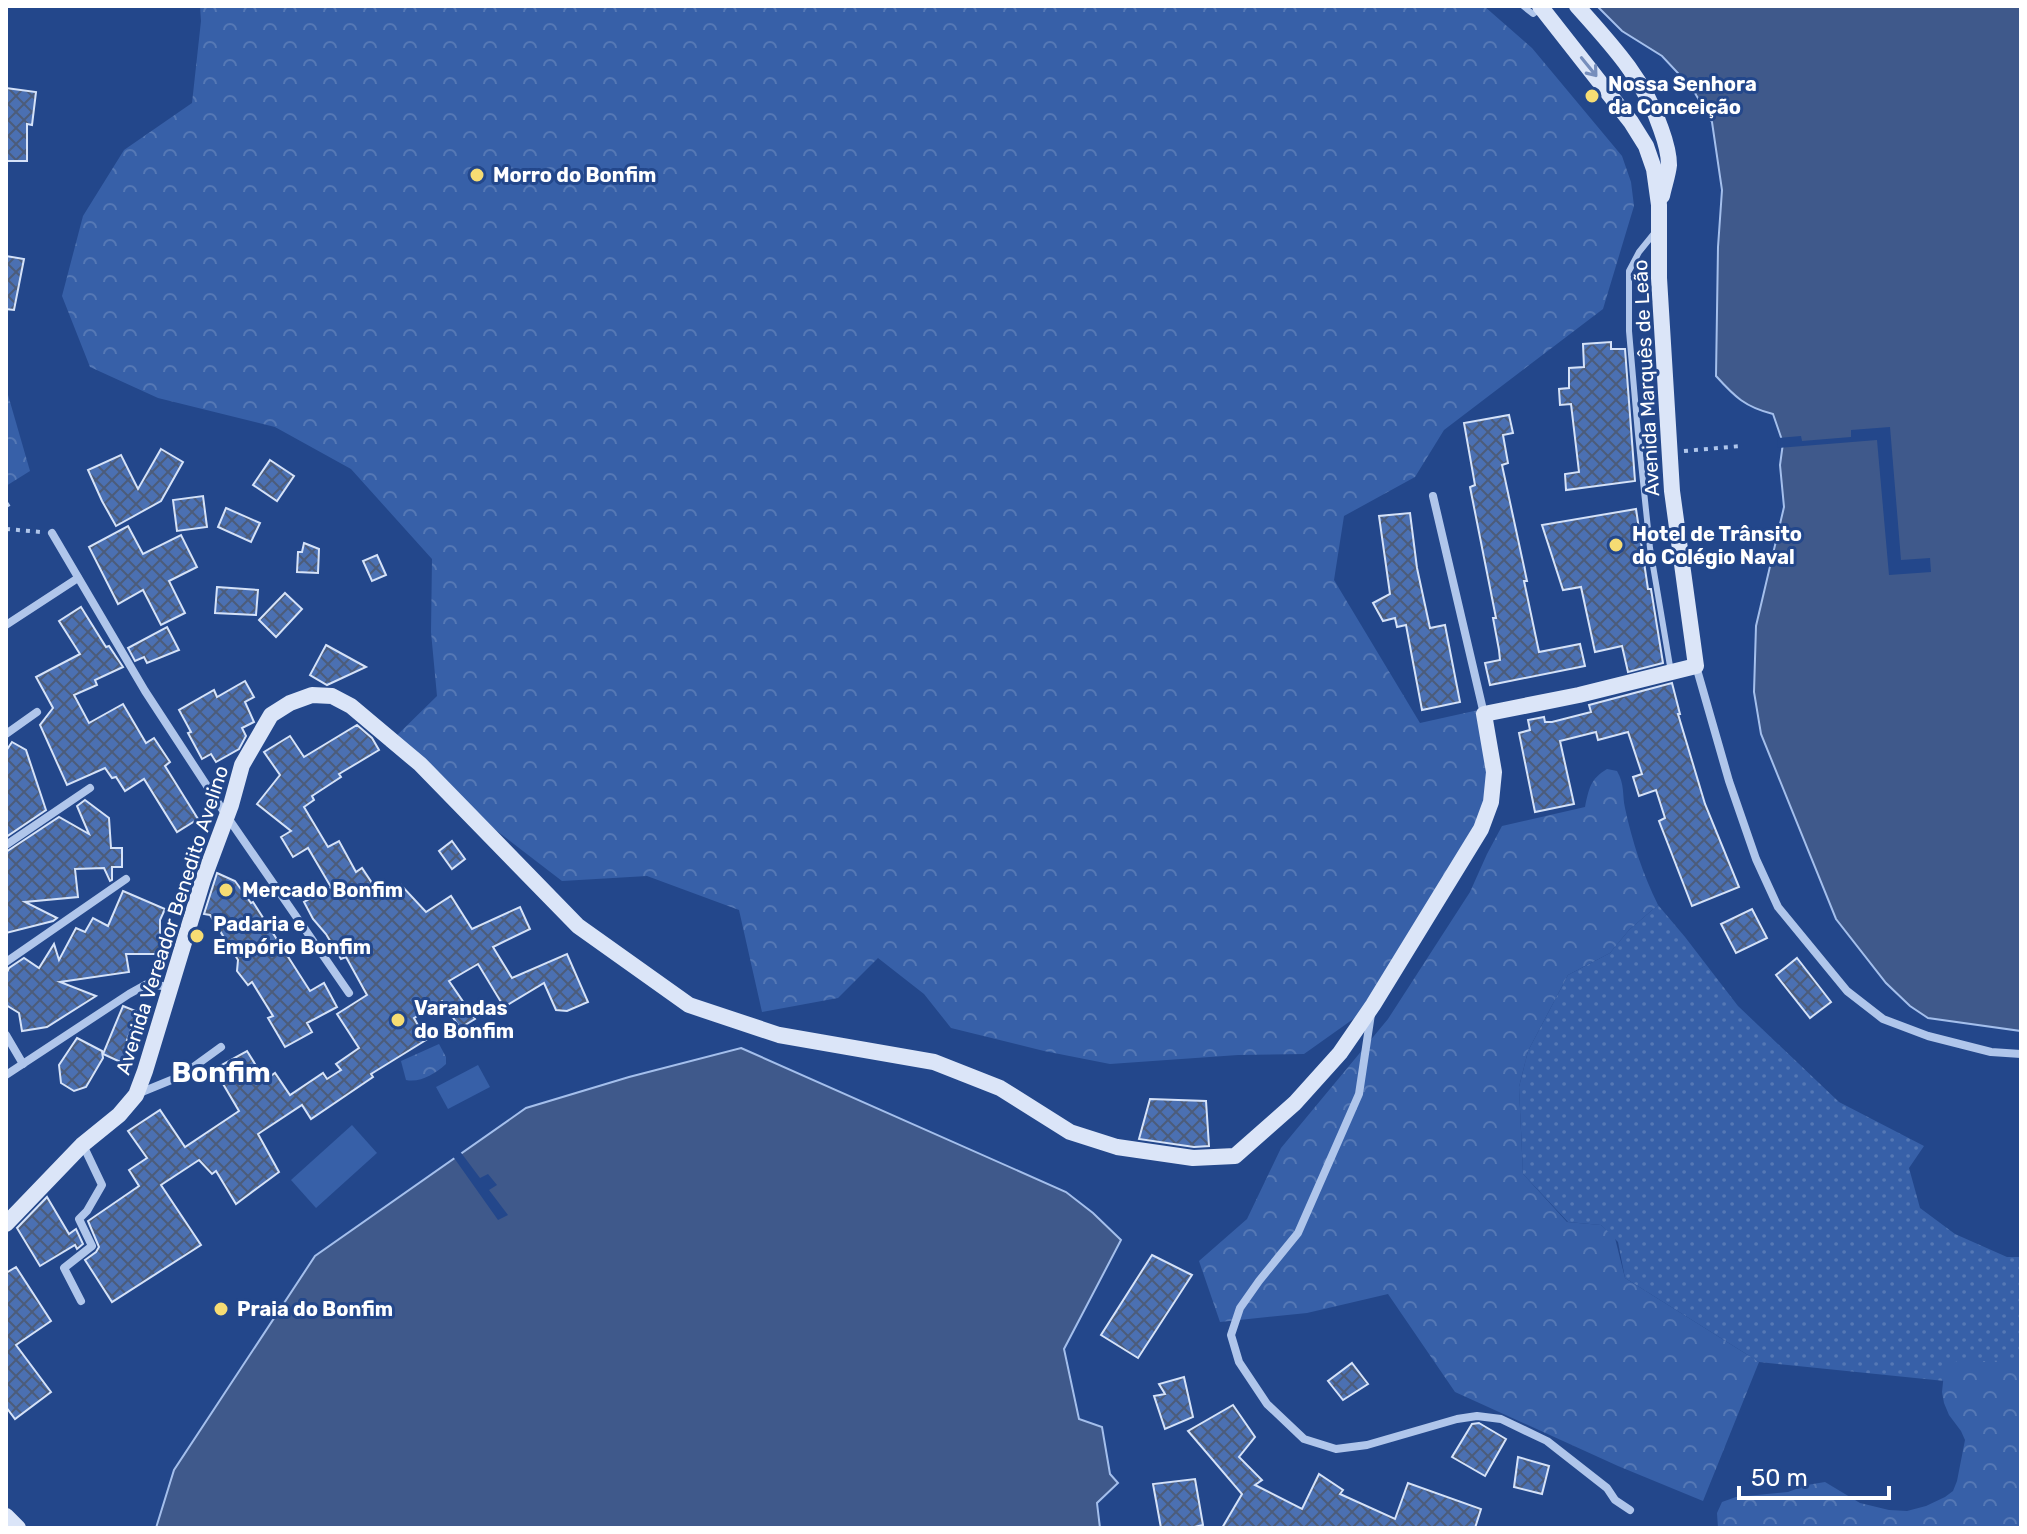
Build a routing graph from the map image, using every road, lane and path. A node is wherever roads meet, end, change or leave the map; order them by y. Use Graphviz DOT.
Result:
graph roads {
  1 [pos="1523,6"];
  2 [pos="1577,6"];
  3 [pos="1541,7"];
  4 [pos="1659,205"];
  5 [pos="1659,228"];
  6 [pos="1741,446"];
  7 [pos="1669,453"];
  8 [pos="1433,496"];
  9 [pos="6,529"];
  10 [pos="52,533"];
  11 [pos="78,578"];
  12 [pos="6,625"];
  13 [pos="1696,666"];
  14 [pos="1671,672"];
  15 [pos="37,712"];
  16 [pos="1484,714"];
  17 [pos="6,734"];
  18 [pos="90,788"];
  19 [pos="226,815"];
  20 [pos="6,845"];
  21 [pos="126,879"];
  22 [pos="6,962"];
  23 [pos="171,987"];
  24 [pos="349,993"];
  25 [pos="1373,1005"];
  26 [pos="6,1035"];
  27 [pos="221,1047"];
  28 [pos="2021,1054"];
  29 [pos="23,1064"];
  30 [pos="6,1075"];
  31 [pos="136,1095"];
  32 [pos="82,1145"];
  33 [pos="6,1224"];
  34 [pos="81,1301"];
  35 [pos="1630,1510"];
  36 [pos="6,1516"];
  37 [pos="18,1528"];
  1 -- 3 [label="lane"];
  2 -- 4 [label="main road, Avenida Marquês de Leão"];
  3 -- 4 [label="main road, Avenida Marquês de Leão, one-way"];
  4 -- 5 [label="main road, Avenida Marquês de Leão"];
  5 -- 7 [label="main road, Avenida Marquês de Leão"];
  5 -- 14 [label="lane"];
  6 -- 7 [label="path"];
  7 -- 13 [label="main road, Avenida Marquês de Leão"];
  8 -- 16 [label="street"];
  9 -- 10 [label="path"];
  10 -- 11 [label="street"];
  11 -- 12 [label="street"];
  11 -- 19 [label="street"];
  13 -- 14 [label="main road"];
  13 -- 28 [label="street, Avenida Marquês de Leão"];
  14 -- 16 [label="main road"];
  15 -- 17 [label="street"];
  16 -- 25 [label="main road, Avenida Vereador Benedito Avelino"];
  18 -- 20 [label="street"];
  19 -- 23 [label="main road, Avenida Vereador Benedito Avelino"];
  19 -- 24 [label="street"];
  19 -- 25 [label="main road, Avenida Vereador Benedito Avelino"];
  21 -- 22 [label="street"];
  23 -- 29 [label="street"];
  23 -- 31 [label="main road, Avenida Vereador Benedito Avelino"];
  25 -- 35 [label="street"];
  26 -- 29 [label="street"];
  27 -- 31 [label="street"];
  29 -- 30 [label="street"];
  31 -- 32 [label="main road, Avenida Vereador Benedito Avelino"];
  32 -- 33 [label="main road, Avenida Vereador Benedito Avelino"];
  32 -- 34 [label="street"];
  36 -- 37 [label="main road"];
}
